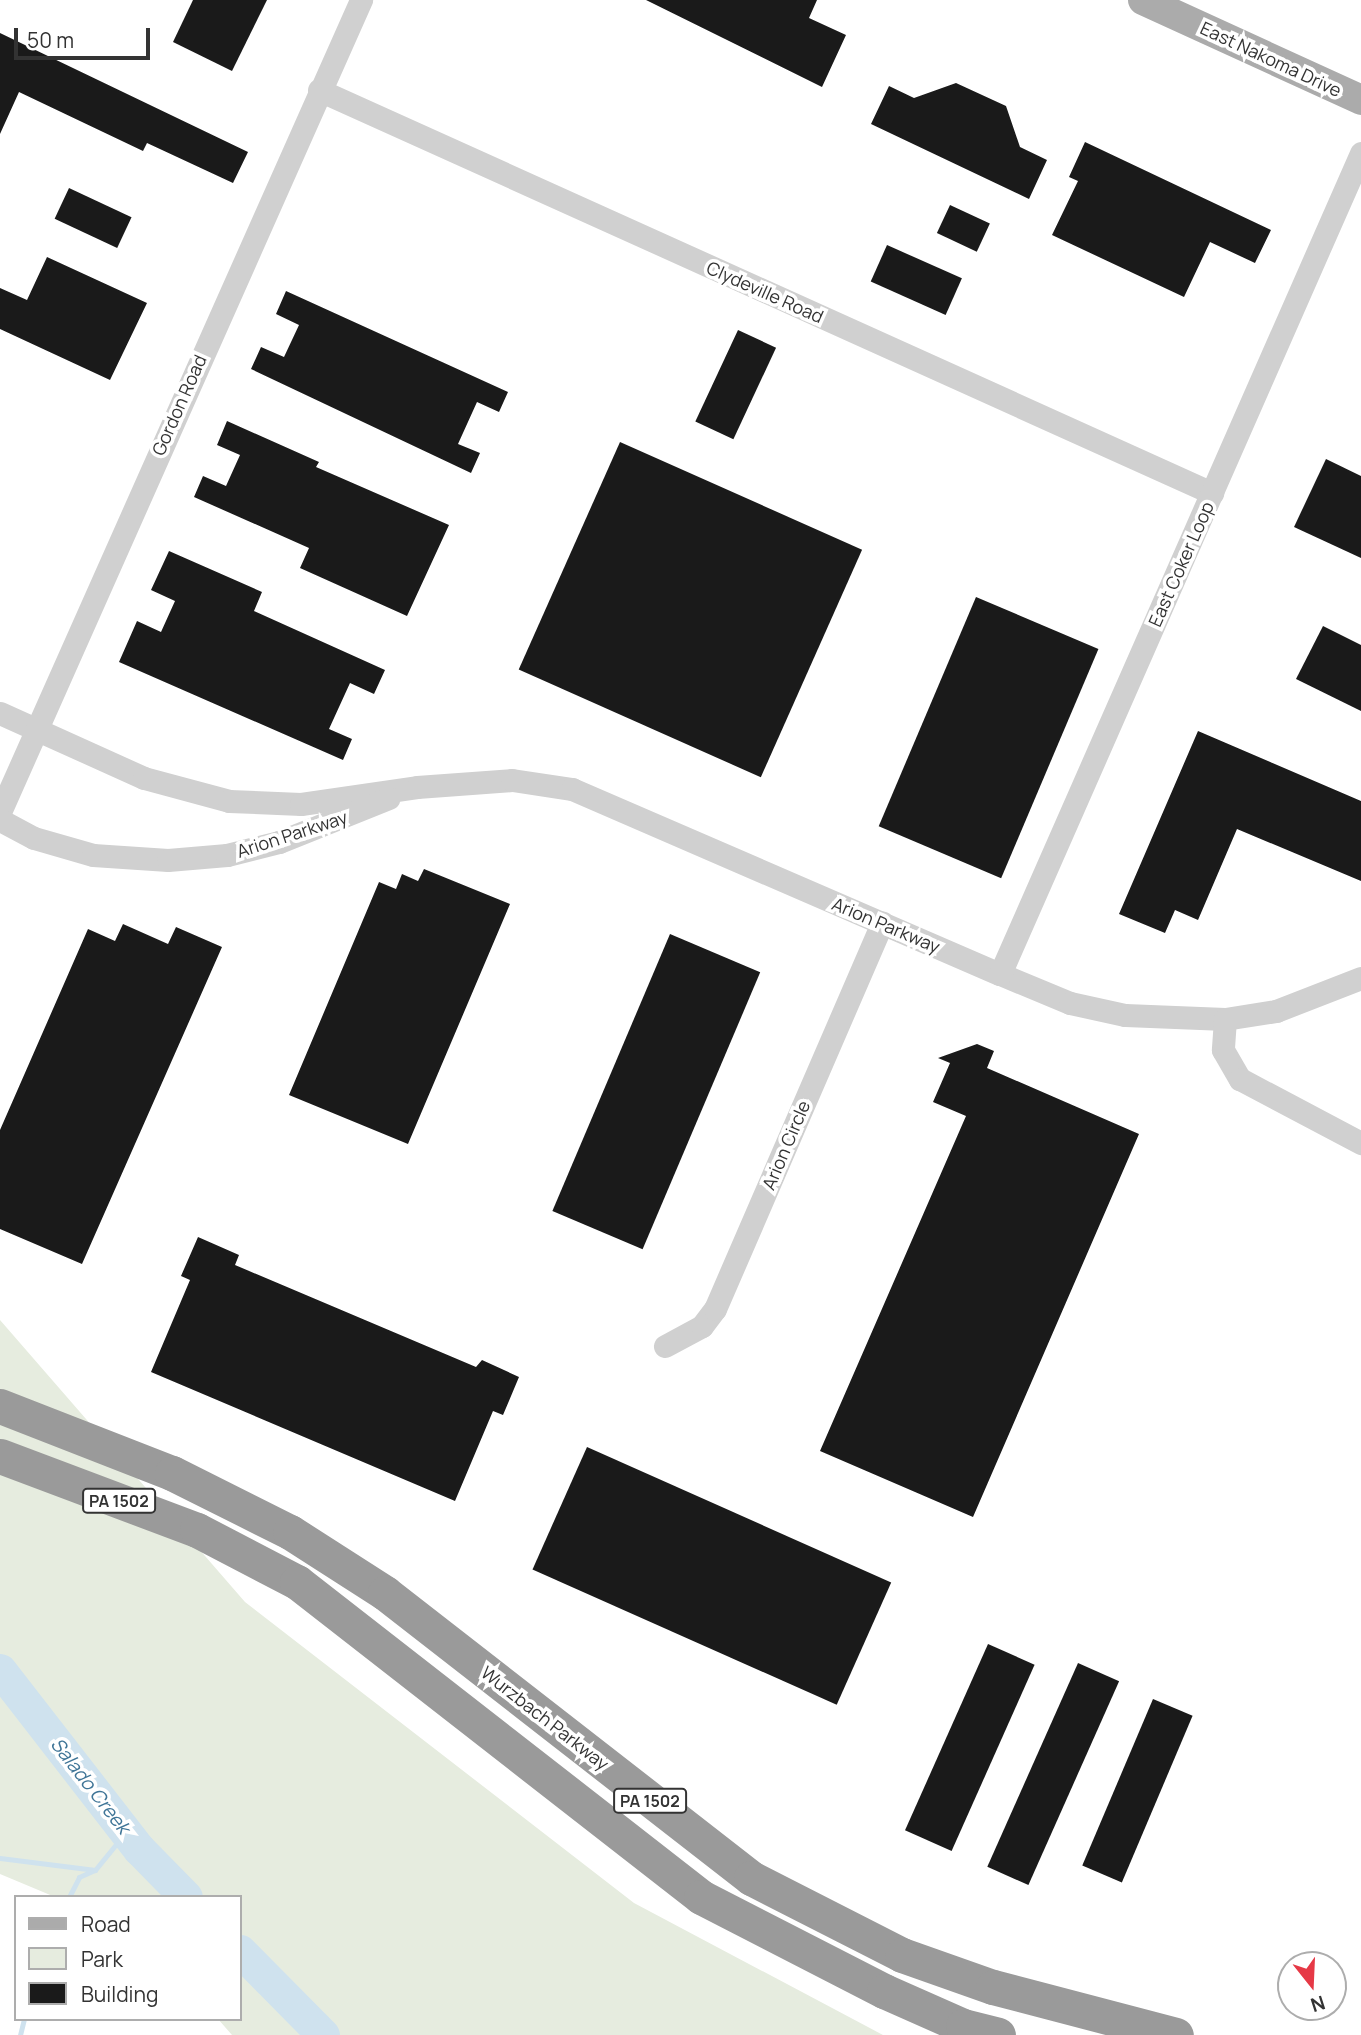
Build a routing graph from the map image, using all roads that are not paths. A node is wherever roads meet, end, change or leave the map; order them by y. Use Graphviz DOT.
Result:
graph roads {
  1 [pos="361,0"];
  2 [pos="1143,0"];
  3 [pos="319,90"];
  4 [pos="1361,100"];
  5 [pos="1361,153"];
  6 [pos="1212,493"];
  7 [pos="0,713"];
  8 [pos="36,731"];
  9 [pos="416,786"];
  10 [pos="0,812"];
  11 [pos="0,820"];
  12 [pos="882,923"];
  13 [pos="1000,974"];
  14 [pos="1361,978"];
  15 [pos="1225,1019"];
  16 [pos="1361,1143"];
  17 [pos="665,1346"];
  18 [pos="0,1379"];
  19 [pos="0,1406"];
  20 [pos="95,1443"];
  21 [pos="0,1456"];
  22 [pos="0,1462"];
  23 [pos="41,1472"];
  24 [pos="998,2035"];
  25 [pos="1176,2035"];
  1 -- 3 [label="street, Gordon Road"];
  2 -- 4 [label="main road, East Nakoma Drive"];
  3 -- 6 [label="street, Clydeville Road"];
  3 -- 8 [label="street, Gordon Road"];
  5 -- 6 [label="street, East Coker Loop"];
  6 -- 13 [label="street, East Coker Loop"];
  7 -- 8 [label="street, Arion Parkway"];
  8 -- 9 [label="street, Arion Parkway"];
  8 -- 10 [label="street, Gordon Road"];
  9 -- 11 [label="street, Arion Parkway"];
  9 -- 12 [label="street, Arion Parkway"];
  12 -- 13 [label="street, Arion Parkway"];
  12 -- 17 [label="street, Arion Circle"];
  13 -- 15 [label="street, Arion Parkway"];
  14 -- 15 [label="street, Arion Parkway"];
  15 -- 16 [label="street"];
  18 -- 20 [label="highway"];
  19 -- 20 [label="highway, Wurzbach Parkway / PA 1502"];
  20 -- 25 [label="highway, Wurzbach Parkway / PA 1502"];
  21 -- 23 [label="highway, PA 1502"];
  22 -- 23 [label="highway"];
  23 -- 24 [label="highway, PA 1502"];
}
